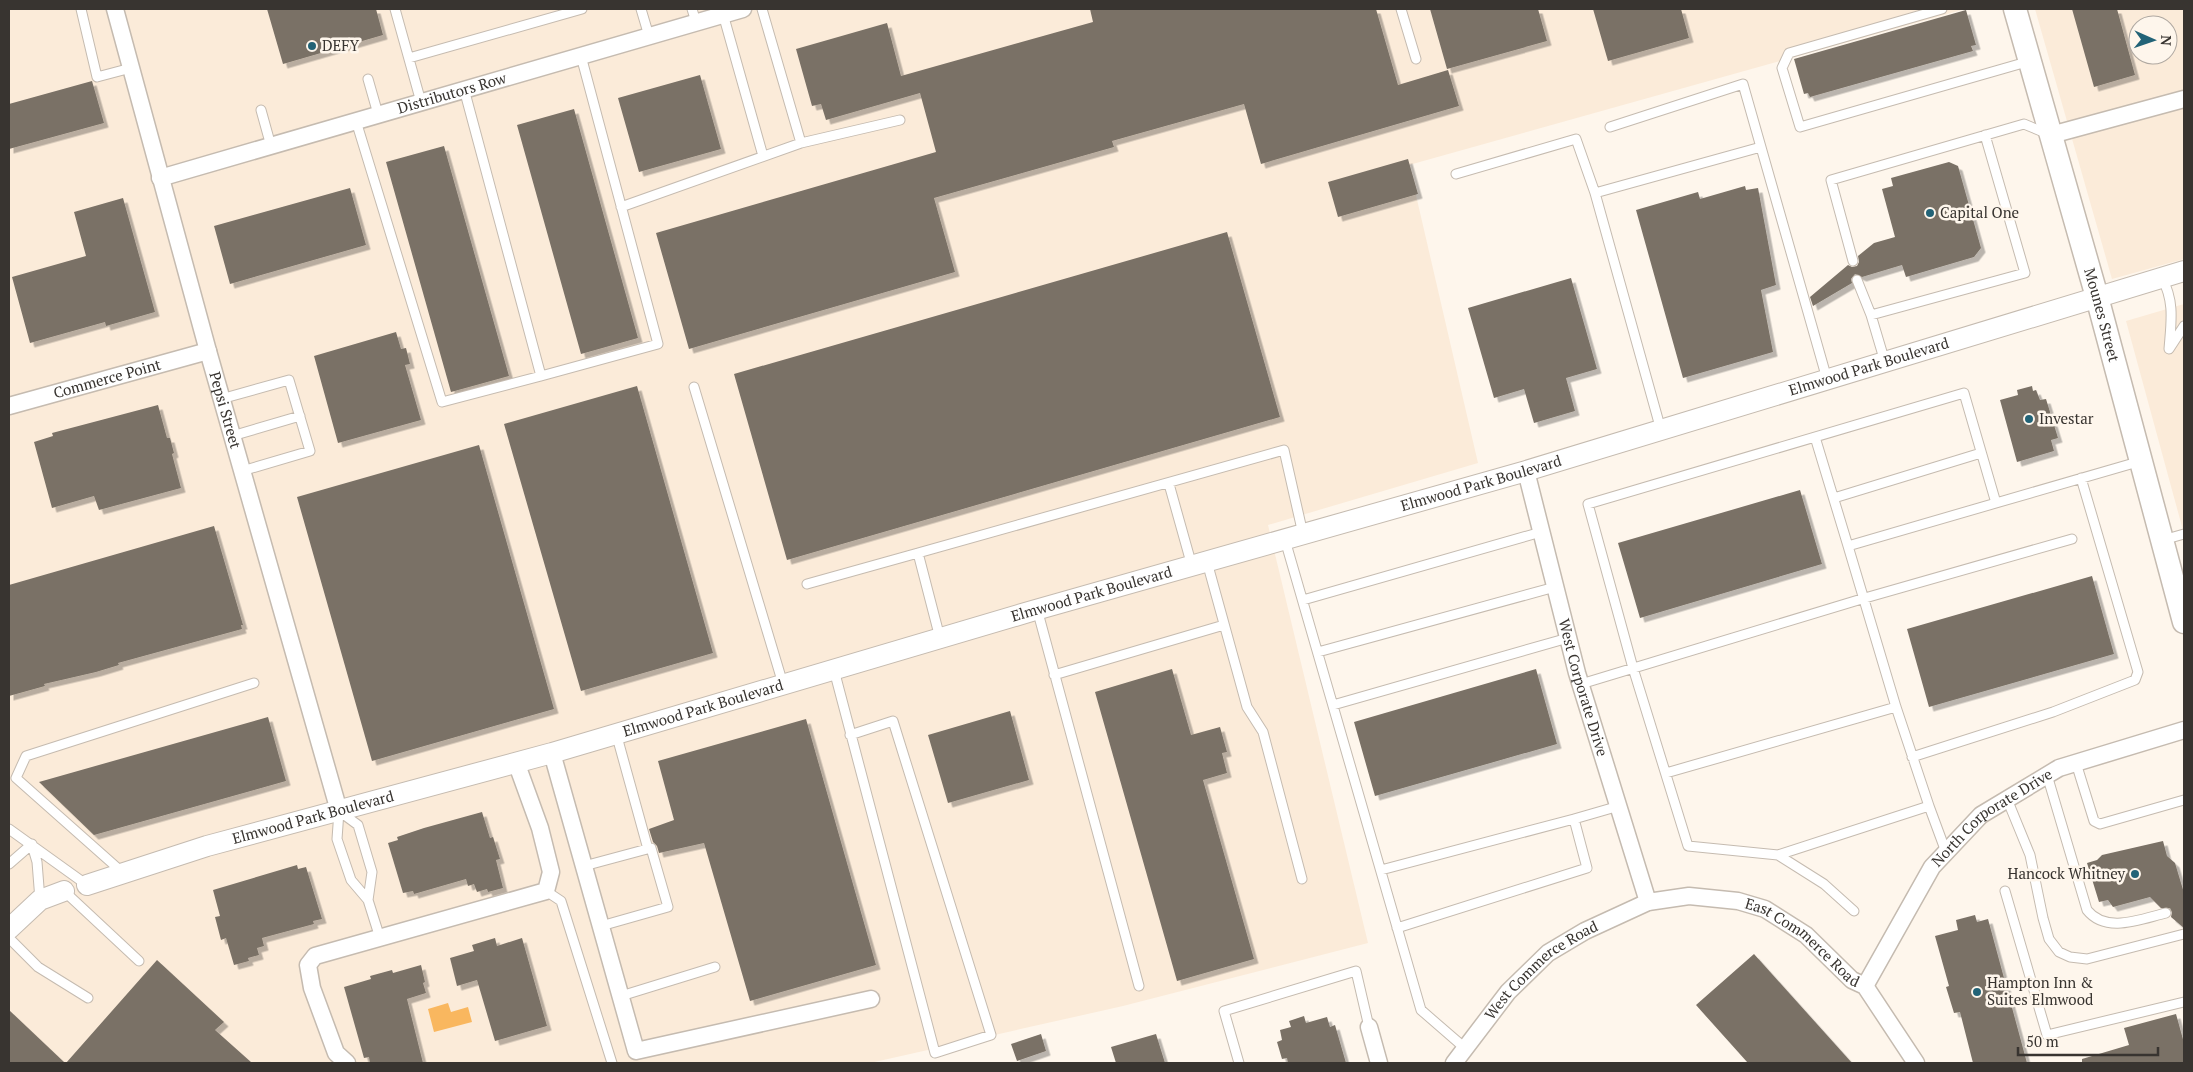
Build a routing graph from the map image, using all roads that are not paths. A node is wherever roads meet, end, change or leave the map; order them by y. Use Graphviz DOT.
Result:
graph roads {
  1 [pos="81,9"];
  2 [pos="115,9"];
  3 [pos="395,9"];
  4 [pos="582,9"];
  5 [pos="641,9"];
  6 [pos="742,9"];
  7 [pos="762,9"];
  8 [pos="1401,9"];
  9 [pos="1942,9"];
  10 [pos="2015,9"];
  11 [pos="723,14"];
  12 [pos="694,16"];
  13 [pos="649,36"];
  14 [pos="581,56"];
  15 [pos="409,58"];
  16 [pos="1416,58"];
  17 [pos="2030,61"];
  18 [pos="131,68"];
  19 [pos="368,79"];
  20 [pos="464,89"];
  21 [pos="2184,99"];
  22 [pos="422,102"];
  23 [pos="261,110"];
  24 [pos="378,114"];
  25 [pos="900,120"];
  26 [pos="356,121"];
  27 [pos="1610,127"];
  28 [pos="2051,134"];
  29 [pos="1985,135"];
  30 [pos="801,143"];
  31 [pos="271,146"];
  32 [pos="1761,147"];
  33 [pos="763,156"];
  34 [pos="1456,174"];
  35 [pos="160,178"];
  36 [pos="1595,193"];
  37 [pos="621,207"];
  38 [pos="1852,261"];
  39 [pos="2184,271"];
  40 [pos="2162,278"];
  41 [pos="1857,280"];
  42 [pos="2097,297"];
  43 [pos="1871,315"];
  44 [pos="2184,326"];
  45 [pos="208,351"];
  46 [pos="1885,362"];
  47 [pos="541,376"];
  48 [pos="1827,379"];
  49 [pos="694,387"];
  50 [pos="221,399"];
  51 [pos="9,406"];
  52 [pos="300,416"];
  53 [pos="1661,430"];
  54 [pos="232,436"];
  55 [pos="1815,437"];
  56 [pos="1981,453"];
  57 [pos="2141,461"];
  58 [pos="242,471"];
  59 [pos="1526,471"];
  60 [pos="2081,478"];
  61 [pos="1169,484"];
  62 [pos="1834,498"];
  63 [pos="1996,502"];
  64 [pos="1541,532"];
  65 [pos="2184,534"];
  66 [pos="1294,537"];
  67 [pos="2072,539"];
  68 [pos="2162,540"];
  69 [pos="1848,546"];
  70 [pos="918,553"];
  71 [pos="1199,564"];
  72 [pos="807,584"];
  73 [pos="1555,587"];
  74 [pos="1865,598"];
  75 [pos="1302,600"];
  76 [pos="1037,609"];
  77 [pos="2184,622"];
  78 [pos="1224,626"];
  79 [pos="940,638"];
  80 [pos="1568,638"];
  81 [pos="1318,652"];
  82 [pos="1633,668"];
  83 [pos="834,670"];
  84 [pos="1054,675"];
  85 [pos="254,683"];
  86 [pos="783,684"];
  87 [pos="1581,684"];
  88 [pos="1333,705"];
  89 [pos="1896,707"];
  90 [pos="2184,730"];
  91 [pos="616,734"];
  92 [pos="850,735"];
  93 [pos="552,753"];
  94 [pos="1912,757"];
  95 [pos="516,762"];
  96 [pos="2076,763"];
  97 [pos="1666,773"];
  98 [pos="2047,775"];
  99 [pos="2007,799"];
  100 [pos="2184,800"];
  101 [pos="1619,806"];
  102 [pos="1929,806"];
  103 [pos="339,811"];
  104 [pos="1574,819"];
  105 [pos="9,829"];
  106 [pos="32,844"];
  107 [pos="648,849"];
  108 [pos="1946,852"];
  109 [pos="1778,856"];
  110 [pos="9,864"];
  111 [pos="584,866"];
  112 [pos="1381,870"];
  113 [pos="124,874"];
  114 [pos="1302,879"];
  115 [pos="87,884"];
  116 [pos="64,891"];
  117 [pos="546,891"];
  118 [pos="2005,891"];
  119 [pos="40,900"];
  120 [pos="368,900"];
  121 [pos="1648,902"];
  122 [pos="1854,911"];
  123 [pos="2166,913"];
  124 [pos="601,926"];
  125 [pos="1397,928"];
  126 [pos="9,929"];
  127 [pos="2184,934"];
  128 [pos="9,938"];
  129 [pos="380,938"];
  130 [pos="139,961"];
  131 [pos="715,967"];
  132 [pos="1139,986"];
  133 [pos="1865,986"];
  134 [pos="621,996"];
  135 [pos="88,998"];
  136 [pos="871,999"];
  137 [pos="2184,1002"];
  138 [pos="1369,1027"];
  139 [pos="1466,1049"];
  140 [pos="347,1063"];
  141 [pos="612,1063"];
  142 [pos="1240,1063"];
  143 [pos="1379,1063"];
  144 [pos="1454,1063"];
  145 [pos="1916,1063"];
  1 -- 18 [label="lane"];
  2 -- 18 [label="street, Pepsi Street"];
  3 -- 15 [label="lane"];
  4 -- 15 [label="lane"];
  5 -- 13 [label="lane"];
  6 -- 11 [label="street, Distributors Row"];
  7 -- 30 [label="lane"];
  8 -- 16 [label="lane"];
  9 -- 17 [label="lane"];
  10 -- 17 [label="main road, Mounes Street"];
  11 -- 12 [label="street, Distributors Row"];
  11 -- 33 [label="lane"];
  12 -- 13 [label="street, Distributors Row"];
  13 -- 14 [label="street, Distributors Row"];
  14 -- 20 [label="street, Distributors Row"];
  14 -- 37 [label="lane"];
  15 -- 22 [label="lane"];
  17 -- 28 [label="main road, Mounes Street"];
  18 -- 35 [label="street, Pepsi Street"];
  19 -- 24 [label="lane"];
  20 -- 22 [label="street, Distributors Row"];
  20 -- 47 [label="lane"];
  21 -- 28 [label="street"];
  22 -- 24 [label="street, Distributors Row"];
  23 -- 31 [label="lane"];
  24 -- 26 [label="street, Distributors Row"];
  25 -- 30 [label="lane"];
  26 -- 31 [label="street, Distributors Row"];
  26 -- 47 [label="lane"];
  27 -- 32 [label="lane"];
  28 -- 29 [label="lane"];
  28 -- 42 [label="main road, Mounes Street"];
  29 -- 38 [label="lane"];
  29 -- 43 [label="lane"];
  30 -- 33 [label="lane"];
  31 -- 35 [label="street, Distributors Row"];
  32 -- 36 [label="lane"];
  32 -- 48 [label="lane"];
  33 -- 37 [label="lane"];
  34 -- 36 [label="lane"];
  35 -- 45 [label="street, Pepsi Street"];
  36 -- 53 [label="lane"];
  37 -- 47 [label="lane"];
  39 -- 40 [label="street, Elmwood Park Boulevard"];
  40 -- 42 [label="street, Elmwood Park Boulevard"];
  40 -- 44 [label="lane"];
  41 -- 43 [label="lane"];
  42 -- 46 [label="street, Elmwood Park Boulevard"];
  42 -- 57 [label="main road, Mounes Street"];
  43 -- 46 [label="lane"];
  45 -- 50 [label="street, Pepsi Street"];
  45 -- 51 [label="street, Commerce Point"];
  46 -- 48 [label="street, Elmwood Park Boulevard"];
  48 -- 53 [label="street, Elmwood Park Boulevard"];
  49 -- 86 [label="lane"];
  50 -- 52 [label="lane"];
  50 -- 54 [label="street, Pepsi Street"];
  52 -- 54 [label="lane"];
  52 -- 58 [label="lane"];
  53 -- 59 [label="street, Elmwood Park Boulevard"];
  54 -- 58 [label="street, Pepsi Street"];
  55 -- 56 [label="lane"];
  55 -- 62 [label="lane"];
  55 -- 82 [label="lane"];
  56 -- 62 [label="lane"];
  56 -- 63 [label="lane"];
  57 -- 60 [label="lane"];
  57 -- 68 [label="main road, Mounes Street"];
  58 -- 103 [label="street, Pepsi Street"];
  59 -- 64 [label="street, West Corporate Drive"];
  59 -- 66 [label="street, Elmwood Park Boulevard"];
  60 -- 63 [label="lane"];
  60 -- 94 [label="lane"];
  61 -- 66 [label="lane"];
  61 -- 70 [label="lane"];
  61 -- 71 [label="lane"];
  62 -- 69 [label="lane"];
  63 -- 69 [label="lane"];
  64 -- 73 [label="street, West Corporate Drive"];
  64 -- 75 [label="lane"];
  65 -- 68 [label="lane"];
  66 -- 71 [label="street, Elmwood Park Boulevard"];
  66 -- 75 [label="lane"];
  67 -- 74 [label="lane"];
  68 -- 77 [label="main road, Mounes Street"];
  69 -- 74 [label="lane"];
  70 -- 72 [label="lane"];
  70 -- 79 [label="lane"];
  71 -- 76 [label="street, Elmwood Park Boulevard"];
  71 -- 78 [label="lane"];
  73 -- 80 [label="street, West Corporate Drive"];
  73 -- 81 [label="lane"];
  74 -- 82 [label="lane"];
  74 -- 89 [label="lane"];
  75 -- 81 [label="lane"];
  76 -- 79 [label="street, Elmwood Park Boulevard"];
  76 -- 84 [label="lane"];
  78 -- 84 [label="lane"];
  78 -- 114 [label="lane"];
  79 -- 83 [label="street, Elmwood Park Boulevard"];
  80 -- 87 [label="street, West Corporate Drive"];
  80 -- 88 [label="lane"];
  81 -- 88 [label="lane"];
  82 -- 87 [label="lane"];
  82 -- 97 [label="lane"];
  83 -- 86 [label="street, Elmwood Park Boulevard"];
  83 -- 92 [label="lane"];
  84 -- 132 [label="lane"];
  85 -- 113 [label="lane"];
  86 -- 91 [label="street, Elmwood Park Boulevard"];
  87 -- 101 [label="street, West Corporate Drive"];
  88 -- 112 [label="lane"];
  89 -- 94 [label="lane"];
  89 -- 97 [label="lane"];
  90 -- 96 [label="street, North Corporate Drive"];
  91 -- 93 [label="street, Elmwood Park Boulevard"];
  91 -- 107 [label="lane"];
  92 -- 92 [label="lane"];
  93 -- 95 [label="street, Elmwood Park Boulevard"];
  93 -- 111 [label="street"];
  94 -- 102 [label="lane"];
  95 -- 103 [label="street, Elmwood Park Boulevard"];
  95 -- 117 [label="street"];
  96 -- 98 [label="street, North Corporate Drive"];
  96 -- 100 [label="lane"];
  97 -- 109 [label="lane"];
  98 -- 99 [label="street, North Corporate Drive"];
  98 -- 123 [label="lane"];
  99 -- 108 [label="street, North Corporate Drive"];
  99 -- 127 [label="lane"];
  101 -- 104 [label="lane"];
  101 -- 121 [label="street, West Corporate Drive"];
  102 -- 108 [label="lane"];
  102 -- 109 [label="lane"];
  103 -- 113 [label="street, Elmwood Park Boulevard"];
  103 -- 120 [label="lane"];
  103 -- 120 [label="lane"];
  104 -- 112 [label="lane"];
  104 -- 125 [label="lane"];
  105 -- 106 [label="lane"];
  106 -- 110 [label="lane"];
  106 -- 115 [label="lane"];
  106 -- 119 [label="lane"];
  107 -- 111 [label="lane"];
  107 -- 124 [label="lane"];
  108 -- 133 [label="street, North Corporate Drive"];
  109 -- 122 [label="lane"];
  111 -- 124 [label="street"];
  112 -- 125 [label="lane"];
  113 -- 115 [label="street, Elmwood Park Boulevard"];
  115 -- 116 [label="street, Elmwood Park Boulevard"];
  116 -- 119 [label="street, Elmwood Park Boulevard"];
  116 -- 130 [label="lane"];
  117 -- 129 [label="street"];
  117 -- 141 [label="lane"];
  118 -- 137 [label="lane"];
  119 -- 126 [label="street, Elmwood Park Boulevard"];
  120 -- 129 [label="lane"];
  121 -- 133 [label="street, East Commerce Road"];
  121 -- 139 [label="street, West Commerce Road"];
  124 -- 134 [label="street"];
  125 -- 139 [label="lane"];
  128 -- 135 [label="lane"];
  129 -- 140 [label="street"];
  131 -- 134 [label="lane"];
  133 -- 145 [label="street, East Commerce Road"];
  134 -- 136 [label="street"];
  138 -- 142 [label="lane"];
  138 -- 143 [label="street"];
  139 -- 144 [label="street, West Commerce Road"];
}
